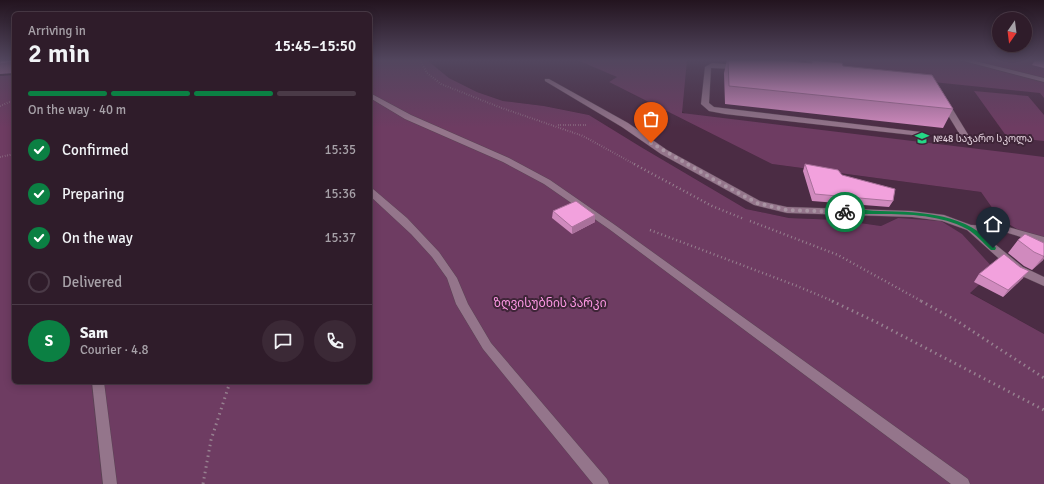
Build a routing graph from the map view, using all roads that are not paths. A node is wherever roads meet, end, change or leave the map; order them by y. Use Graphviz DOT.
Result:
graph roads {
  1 [pos="551,83"];
  2 [pos="707,83"];
  3 [pos="939,93"];
  4 [pos="372,97"];
  5 [pos="921,134"];
  6 [pos="968,141"];
  7 [pos="372,193"];
  8 [pos="970,228"];
  9 [pos="1044,241"];
  10 [pos="1044,282"];
  11 [pos="98,384"];
  12 [pos="110,484"];
  13 [pos="602,484"];
  14 [pos="963,484"];
  1 -- 8 [label="street"];
  2 -- 5 [label="street"];
  3 -- 6 [label="street"];
  4 -- 14 [label="street"];
  7 -- 13 [label="street"];
  8 -- 9 [label="street"];
  8 -- 10 [label="street"];
  11 -- 12 [label="street"];
}
